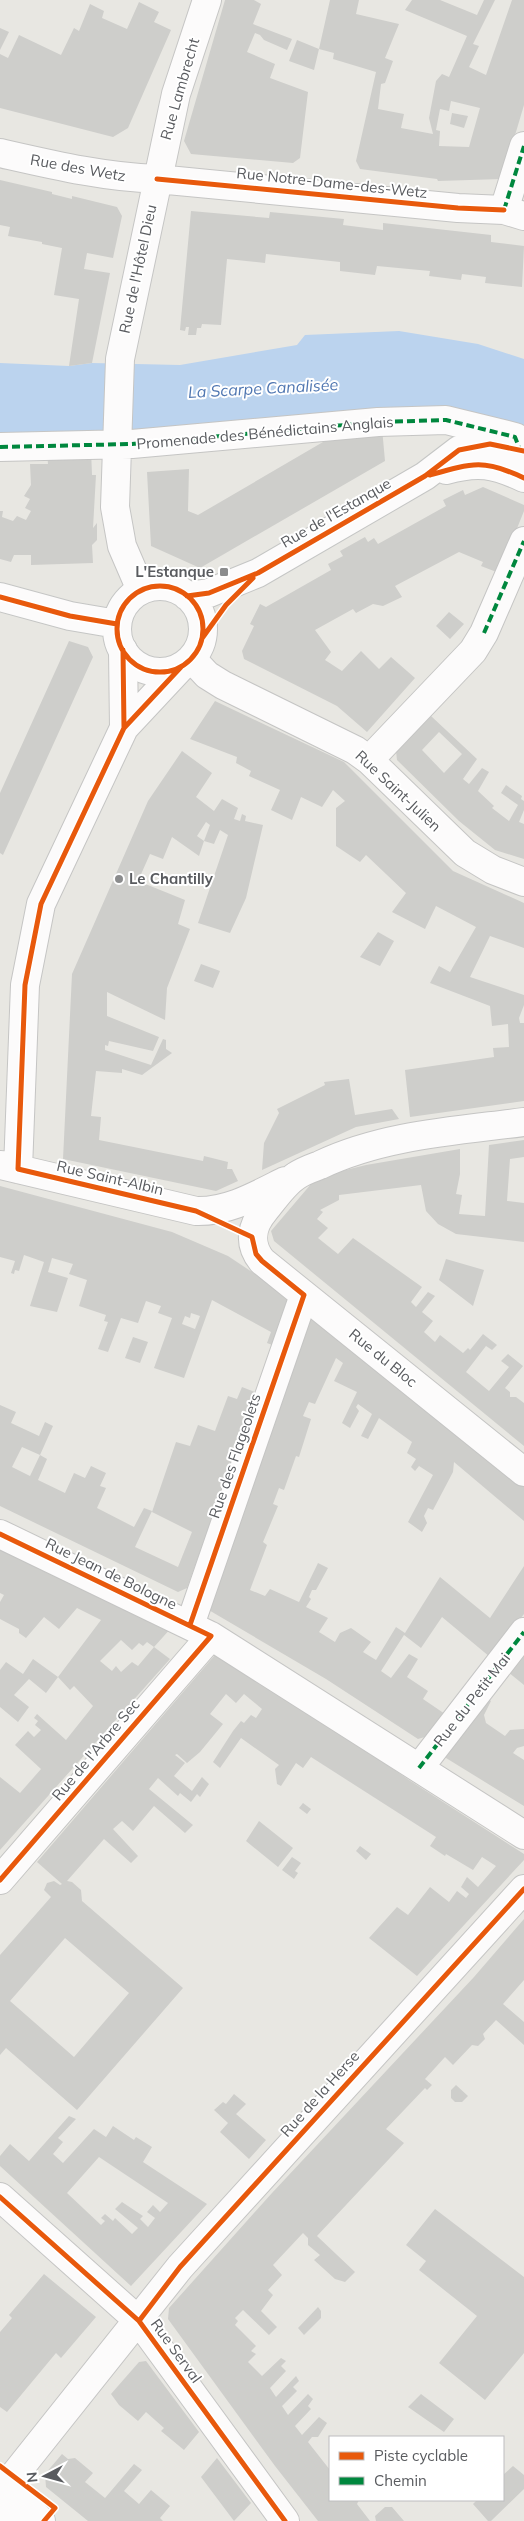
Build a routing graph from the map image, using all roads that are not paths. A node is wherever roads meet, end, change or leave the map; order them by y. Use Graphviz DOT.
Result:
graph roads {
  1 [pos="207,0"];
  2 [pos="524,146"];
  3 [pos="0,153"];
  4 [pos="157,179"];
  5 [pos="514,213"];
  6 [pos="116,444"];
  7 [pos="0,447"];
  8 [pos="522,450"];
  9 [pos="426,476"];
  10 [pos="524,478"];
  11 [pos="524,541"];
  12 [pos="258,573"];
  13 [pos="141,590"];
  14 [pos="187,596"];
  15 [pos="0,597"];
  16 [pos="120,637"];
  17 [pos="192,655"];
  18 [pos="124,728"];
  19 [pos="369,760"];
  20 [pos="524,882"];
  21 [pos="524,1122"];
  22 [pos="9,1167"];
  23 [pos="295,1176"];
  24 [pos="304,1295"];
  25 [pos="524,1472"];
  26 [pos="0,1534"];
  27 [pos="200,1630"];
  28 [pos="524,1632"];
  29 [pos="419,1768"];
  30 [pos="524,1835"];
  31 [pos="0,1880"];
  32 [pos="524,1889"];
  33 [pos="0,2197"];
  34 [pos="139,2321"];
  35 [pos="2,2486"];
  36 [pos="0,2512"];
  37 [pos="39,2521"];
  38 [pos="285,2521"];
  1 -- 4 [label="street, Rue Lambrecht"];
  2 -- 5 [label="street"];
  3 -- 4 [label="street, Rue des Wetz"];
  4 -- 5 [label="street, Rue Notre-Dame-des-Wetz"];
  4 -- 6 [label="street, Rue de l'Hôtel Dieu"];
  6 -- 7 [label="street, Promenade des Bénédictains Anglais"];
  6 -- 8 [label="street, Promenade des Bénédictains Anglais"];
  6 -- 13 [label="street"];
  8 -- 9 [label="street"];
  9 -- 10 [label="street"];
  9 -- 12 [label="street, Rue de l'Estanque"];
  11 -- 19 [label="street"];
  12 -- 14 [label="street, Rue de l'Estanque"];
  12 -- 17 [label="street, Rue de l'Estanque"];
  13 -- 14 [label="street"];
  13 -- 16 [label="street"];
  14 -- 17 [label="street"];
  15 -- 16 [label="street"];
  16 -- 17 [label="street"];
  16 -- 18 [label="street"];
  17 -- 18 [label="street, Rue de l'Estanque"];
  17 -- 19 [label="street, Rue Saint-Julien"];
  18 -- 22 [label="street"];
  19 -- 20 [label="street, Rue Saint-Julien"];
  21 -- 23 [label="street, Rue Saint-Albin"];
  22 -- 23 [label="street, Rue Saint-Albin"];
  23 -- 24 [label="street, Rue du Bloc"];
  24 -- 25 [label="street, Rue du Bloc"];
  24 -- 27 [label="street, Rue des Flageolets"];
  26 -- 27 [label="street, Rue Jean de Bologne"];
  27 -- 29 [label="street, Rue Jean de Bologne"];
  27 -- 31 [label="street, Rue de l'Arbre Sec"];
  28 -- 29 [label="street, Rue du Petit Mai"];
  29 -- 30 [label="street, Rue Jean de Bologne"];
  32 -- 34 [label="street, Rue de la Herse"];
  33 -- 34 [label="street, Rue Serval"];
  34 -- 35 [label="street, Rue de la Herse"];
  34 -- 38 [label="street, Rue Serval"];
  35 -- 37 [label="street"];
  36 -- 37 [label="street"];
}
